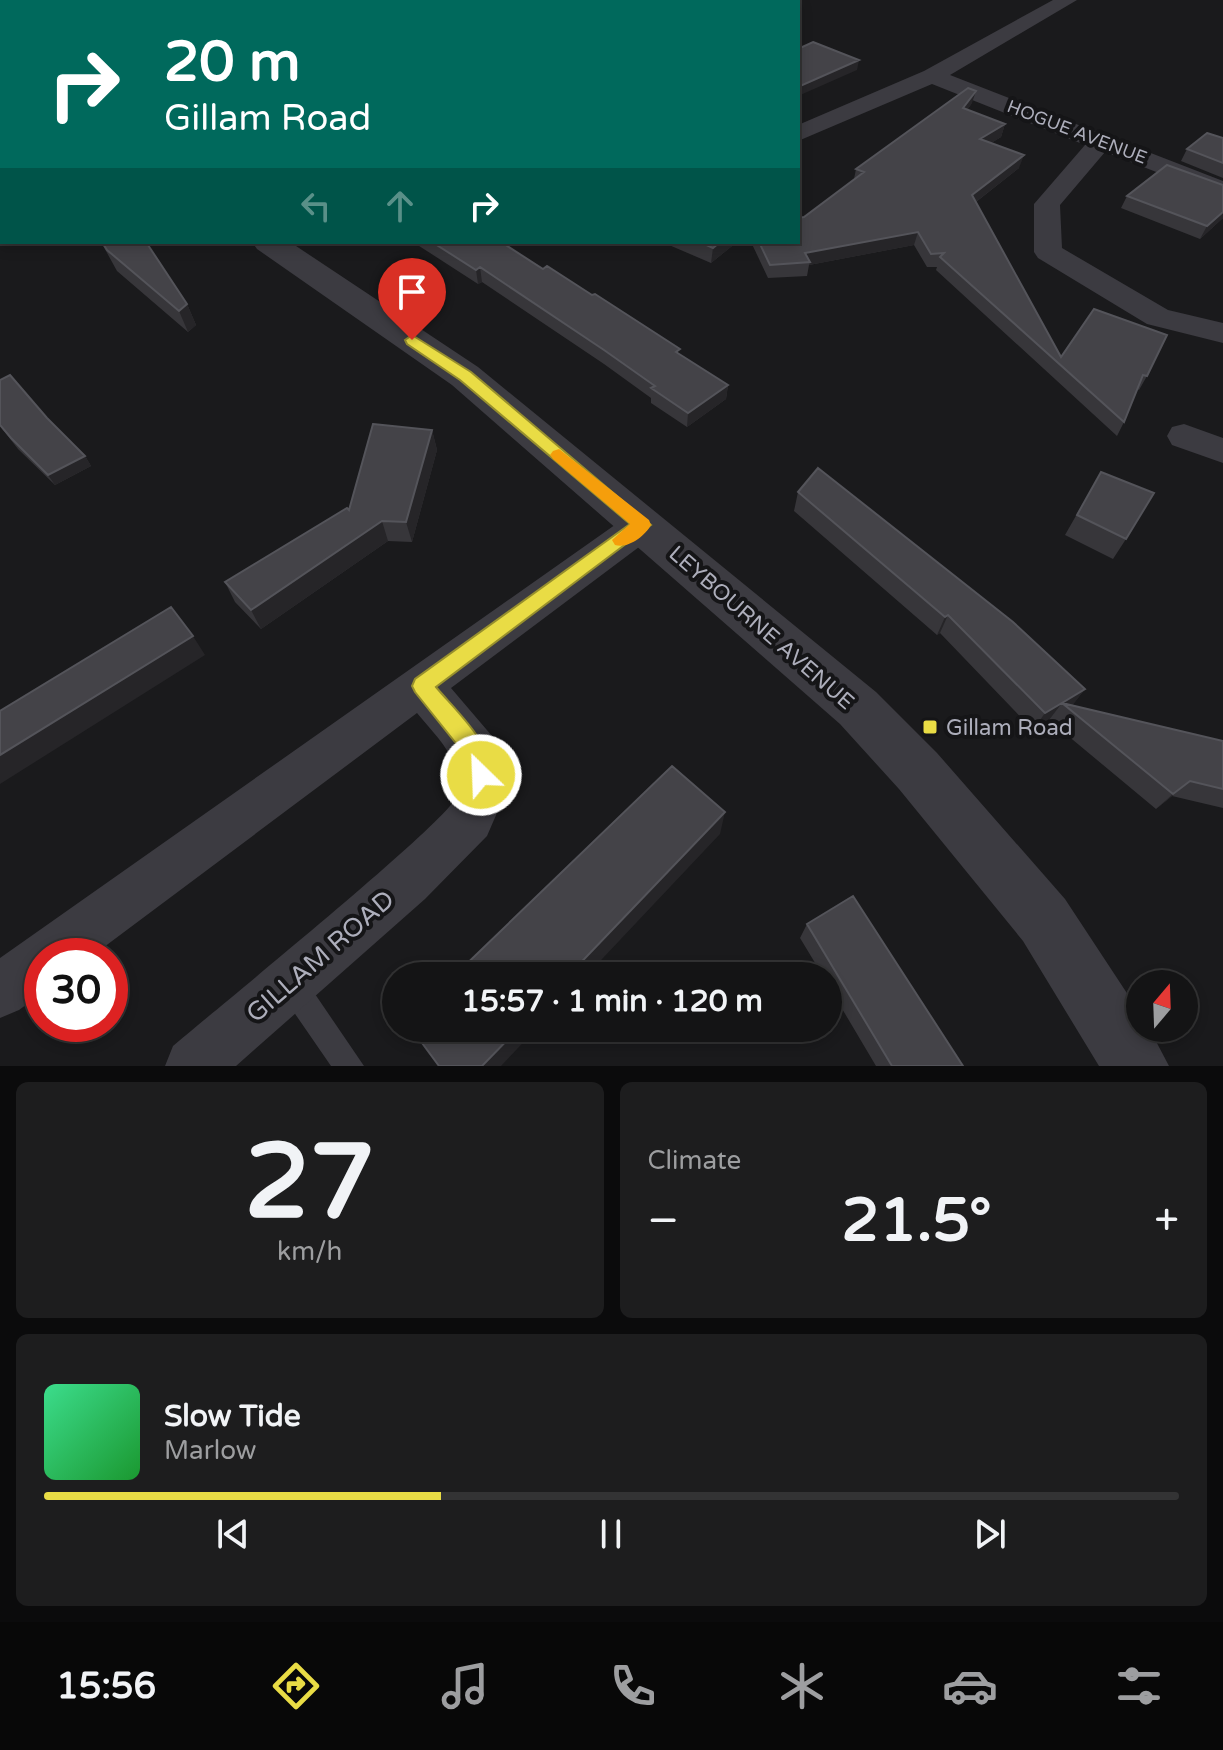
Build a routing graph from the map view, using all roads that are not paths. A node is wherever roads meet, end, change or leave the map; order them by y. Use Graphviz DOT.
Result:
graph roads {
  1 [pos="1067,0"];
  2 [pos="932,76"];
  3 [pos="800,133"];
  4 [pos="1101,142"];
  5 [pos="1223,190"];
  6 [pos="271,244"];
  7 [pos="1223,333"];
  8 [pos="1184,436"];
  9 [pos="1223,451"];
  10 [pos="642,525"];
  11 [pos="422,686"];
  12 [pos="73,938"];
  13 [pos="24,973"];
  14 [pos="290,982"];
  15 [pos="0,991"];
  16 [pos="193,1066"];
  17 [pos="349,1066"];
  18 [pos="1136,1066"];
  1 -- 2 [label="street"];
  2 -- 3 [label="street"];
  2 -- 4 [label="street, HOGUE AVENUE"];
  4 -- 5 [label="street, HOGUE AVENUE"];
  4 -- 7 [label="street"];
  6 -- 10 [label="street, LEYBOURNE AVENUE"];
  8 -- 9 [label="street"];
  10 -- 11 [label="street"];
  10 -- 18 [label="street, LEYBOURNE AVENUE"];
  11 -- 12 [label="street"];
  11 -- 14 [label="street, GILLAM ROAD"];
  13 -- 15 [label="street"];
  14 -- 16 [label="street, GILLAM ROAD"];
  14 -- 17 [label="lane"];
}
